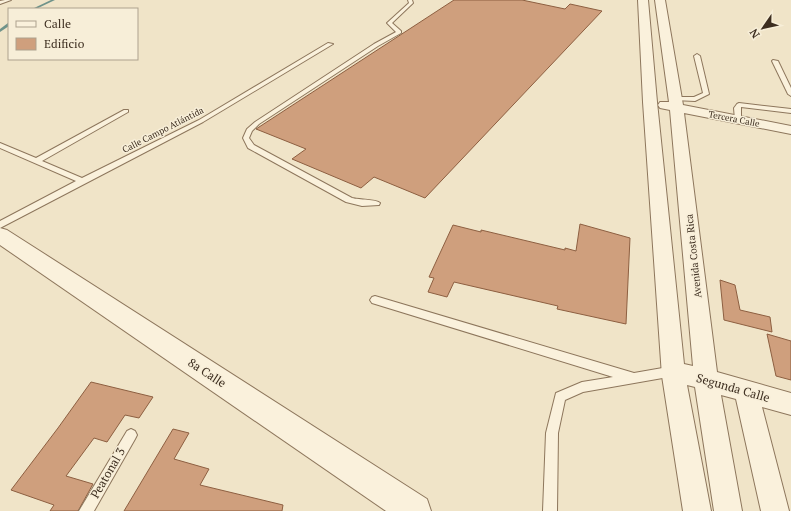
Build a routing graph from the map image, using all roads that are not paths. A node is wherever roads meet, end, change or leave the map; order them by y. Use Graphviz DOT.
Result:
graph roads {
  1 [pos="8,0"];
  2 [pos="410,0"];
  3 [pos="643,0"];
  4 [pos="660,0"];
  5 [pos="0,2"];
  6 [pos="330,44"];
  7 [pos="697,56"];
  8 [pos="775,62"];
  9 [pos="791,94"];
  10 [pos="650,102"];
  11 [pos="676,103"];
  12 [pos="126,111"];
  13 [pos="791,111"];
  14 [pos="738,120"];
  15 [pos="791,130"];
  16 [pos="0,145"];
  17 [pos="37,161"];
  18 [pos="82,181"];
  19 [pos="376,202"];
  20 [pos="0,225"];
  21 [pos="0,235"];
  22 [pos="375,300"];
  23 [pos="674,371"];
  24 [pos="634,378"];
  25 [pos="706,380"];
  26 [pos="746,391"];
  27 [pos="791,404"];
  28 [pos="131,435"];
  29 [pos="86,511"];
  30 [pos="415,511"];
  31 [pos="550,511"];
  32 [pos="697,511"];
  33 [pos="728,511"];
  34 [pos="775,511"];
  1 -- 5 [label="lane"];
  2 -- 19 [label="lane"];
  3 -- 10 [label="street"];
  4 -- 11 [label="street, Avenida Costa Rica"];
  6 -- 18 [label="lane, Calle Campo Atlántida"];
  7 -- 11 [label="lane"];
  8 -- 9 [label="lane"];
  10 -- 11 [label="street, Tercera Calle"];
  10 -- 23 [label="street"];
  11 -- 14 [label="street, Tercera Calle"];
  11 -- 25 [label="street, Avenida Costa Rica"];
  12 -- 17 [label="lane"];
  13 -- 14 [label="lane"];
  14 -- 15 [label="street, Tercera Calle"];
  16 -- 17 [label="lane"];
  17 -- 18 [label="lane"];
  18 -- 20 [label="lane, Calle Campo Atlántida"];
  21 -- 30 [label="street, 8a Calle"];
  22 -- 24 [label="lane"];
  23 -- 24 [label="lane"];
  23 -- 25 [label="street, Segunda Calle"];
  23 -- 32 [label="street"];
  24 -- 31 [label="lane"];
  25 -- 26 [label="street, Segunda Calle"];
  25 -- 33 [label="street, Avenida Costa Rica"];
  26 -- 27 [label="street, Segunda Calle"];
  26 -- 34 [label="street"];
  28 -- 29 [label="lane, Peatonal 3"];
}
